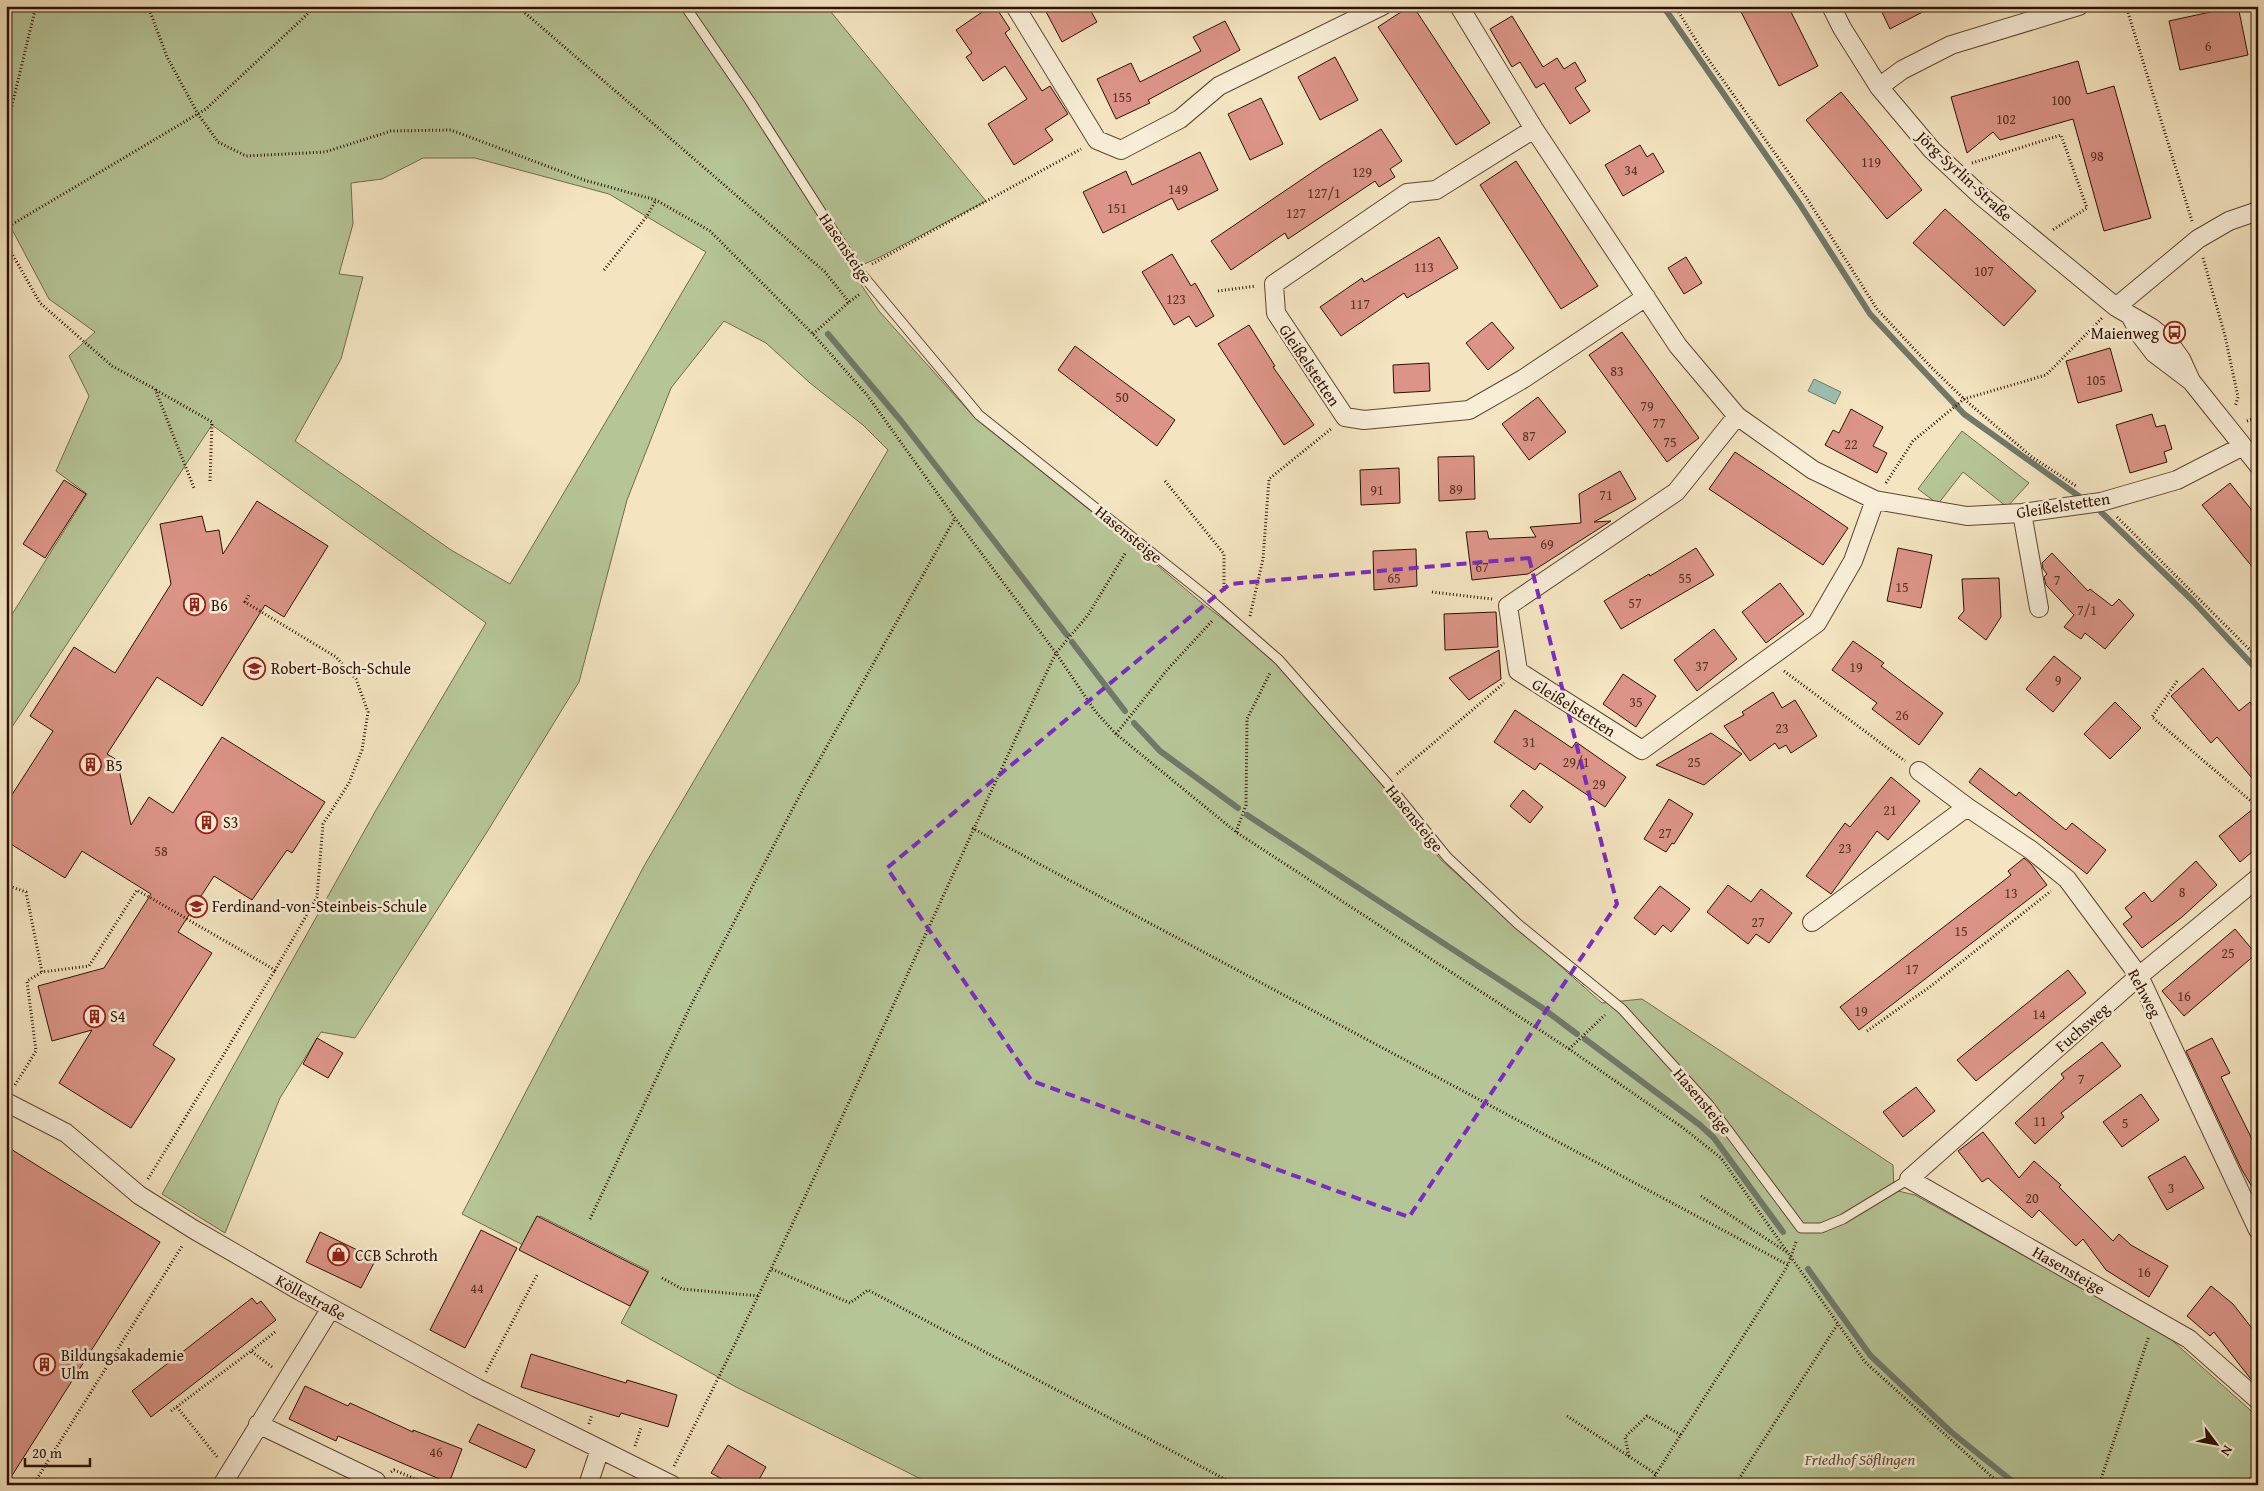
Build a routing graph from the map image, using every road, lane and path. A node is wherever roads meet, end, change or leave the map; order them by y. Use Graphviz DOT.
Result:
graph roads {
  1 [pos="36,6"];
  2 [pos="148,6"];
  3 [pos="316,6"];
  4 [pos="517,6"];
  5 [pos="685,6"];
  6 [pos="1015,6"];
  7 [pos="1382,6"];
  8 [pos="1459,6"];
  9 [pos="1675,6"];
  10 [pos="1832,6"];
  11 [pos="2080,6"];
  12 [pos="2126,6"];
  13 [pos="1879,87"];
  14 [pos="198,114"];
  15 [pos="1534,129"];
  16 [pos="6,130"];
  17 [pos="1097,140"];
  18 [pos="1953,169"];
  19 [pos="656,200"];
  20 [pos="2258,211"];
  21 [pos="2058,226"];
  22 [pos="6,228"];
  23 [pos="2198,239"];
  24 [pos="6,243"];
  25 [pos="604,270"];
  26 [pos="859,271"];
  27 [pos="1274,284"];
  28 [pos="872,287"];
  29 [pos="1218,291"];
  30 [pos="1646,297"];
  31 [pos="849,302"];
  32 [pos="2116,306"];
  33 [pos="813,334"];
  34 [pos="155,389"];
  35 [pos="1964,399"];
  36 [pos="1736,416"];
  37 [pos="1346,417"];
  38 [pos="2230,428"];
  39 [pos="2243,446"];
  40 [pos="2258,464"];
  41 [pos="210,481"];
  42 [pos="1165,481"];
  43 [pos="194,488"];
  44 [pos="1875,500"];
  45 [pos="2101,502"];
  46 [pos="2022,513"];
  47 [pos="955,518"];
  48 [pos="1135,539"];
  49 [pos="1432,592"];
  50 [pos="249,595"];
  51 [pos="1515,601"];
  52 [pos="2039,608"];
  53 [pos="1223,610"];
  54 [pos="1246,630"];
  55 [pos="1056,653"];
  56 [pos="2258,658"];
  57 [pos="1767,659"];
  58 [pos="1279,660"];
  59 [pos="1518,671"];
  60 [pos="2177,681"];
  61 [pos="1116,734"];
  62 [pos="1919,772"];
  63 [pos="1386,783"];
  64 [pos="1966,806"];
  65 [pos="2258,807"];
  66 [pos="972,828"];
  67 [pos="1236,832"];
  68 [pos="2067,878"];
  69 [pos="2258,878"];
  70 [pos="6,885"];
  71 [pos="1812,922"];
  72 [pos="275,970"];
  73 [pos="42,972"];
  74 [pos="2139,976"];
  75 [pos="1617,1005"];
  76 [pos="1867,1031"];
  77 [pos="1569,1049"];
  78 [pos="9,1097"];
  79 [pos="1909,1179"];
  80 [pos="139,1195"];
  81 [pos="1701,1196"];
  82 [pos="590,1219"];
  83 [pos="1800,1228"];
  84 [pos="193,1229"];
  85 [pos="2258,1230"];
  86 [pos="1791,1255"];
  87 [pos="1788,1266"];
  88 [pos="772,1269"];
  89 [pos="538,1275"];
  90 [pos="662,1278"];
  91 [pos="760,1296"];
  92 [pos="331,1308"];
  93 [pos="2154,1319"];
  94 [pos="1837,1325"];
  95 [pos="275,1332"];
  96 [pos="251,1351"];
  97 [pos="287,1377"];
  98 [pos="477,1388"];
  99 [pos="2258,1400"];
  100 [pos="177,1407"];
  101 [pos="171,1412"];
  102 [pos="1567,1416"];
  103 [pos="258,1424"];
  104 [pos="1681,1435"];
  105 [pos="600,1449"];
  106 [pos="1629,1457"];
  107 [pos="1656,1474"];
  108 [pos="226,1478"];
  109 [pos="377,1483"];
  110 [pos="669,1483"];
  111 [pos="33,1485"];
  112 [pos="430,1485"];
  113 [pos="588,1485"];
  114 [pos="1236,1485"];
  115 [pos="1649,1485"];
  116 [pos="1735,1485"];
  117 [pos="2001,1485"];
  118 [pos="2099,1485"];
  1 -- 16 [label="path"];
  2 -- 14 [label="path"];
  3 -- 14 [label="path"];
  4 -- 31 [label="path"];
  5 -- 26 [label="lane, Hasensteige"];
  6 -- 17 [label="street"];
  7 -- 17 [label="street"];
  8 -- 15 [label="street, Gleißelstetten"];
  9 -- 35 [label="path"];
  10 -- 13 [label="street, Jörg-Syrlin-Straße"];
  11 -- 13 [label="street"];
  12 -- 23 [label="path"];
  13 -- 18 [label="street, Jörg-Syrlin-Straße"];
  14 -- 19 [label="path"];
  14 -- 22 [label="path"];
  15 -- 27 [label="street"];
  15 -- 30 [label="street, Gleißelstetten"];
  17 -- 26 [label="path"];
  18 -- 21 [label="path"];
  18 -- 32 [label="street, Jörg-Syrlin-Straße"];
  19 -- 25 [label="path"];
  19 -- 33 [label="path"];
  20 -- 23 [label="street"];
  23 -- 32 [label="street"];
  23 -- 38 [label="path"];
  24 -- 34 [label="path"];
  26 -- 28 [label="lane, Hasensteige"];
  27 -- 29 [label="path"];
  27 -- 37 [label="street, Gleißelstetten"];
  28 -- 31 [label="path"];
  28 -- 48 [label="lane, Hasensteige"];
  30 -- 36 [label="street, Gleißelstetten"];
  30 -- 37 [label="street, Gleißelstetten"];
  31 -- 33 [label="path"];
  32 -- 35 [label="path"];
  32 -- 38 [label="street, Jörg-Syrlin-Straße"];
  33 -- 47 [label="path"];
  34 -- 41 [label="path"];
  34 -- 43 [label="path"];
  35 -- 44 [label="path"];
  35 -- 45 [label="path"];
  36 -- 44 [label="street, Gleißelstetten"];
  36 -- 51 [label="street"];
  37 -- 54 [label="path"];
  38 -- 39 [label="street, Jörg-Syrlin-Straße"];
  39 -- 40 [label="street, Jörg-Syrlin-Straße"];
  39 -- 45 [label="street, Gleißelstetten"];
  42 -- 53 [label="path"];
  44 -- 46 [label="street, Gleißelstetten"];
  44 -- 57 [label="street, Gleißelstetten"];
  45 -- 46 [label="street, Gleißelstetten"];
  45 -- 56 [label="path"];
  46 -- 52 [label="street"];
  47 -- 55 [label="path"];
  47 -- 82 [label="path"];
  48 -- 53 [label="lane, Hasensteige"];
  48 -- 55 [label="path"];
  49 -- 51 [label="path"];
  50 -- 72 [label="path"];
  51 -- 59 [label="street, Gleißelstetten"];
  53 -- 54 [label="lane, Hasensteige"];
  53 -- 61 [label="path"];
  54 -- 58 [label="lane, Hasensteige"];
  55 -- 61 [label="path"];
  55 -- 66 [label="path"];
  57 -- 59 [label="street, Gleißelstetten"];
  57 -- 62 [label="path"];
  58 -- 63 [label="lane, Hasensteige"];
  58 -- 67 [label="path"];
  59 -- 63 [label="path"];
  60 -- 65 [label="path"];
  61 -- 67 [label="path"];
  62 -- 64 [label="street, Rehweg"];
  63 -- 75 [label="lane, Hasensteige"];
  64 -- 68 [label="street, Rehweg"];
  64 -- 71 [label="street"];
  66 -- 87 [label="path"];
  66 -- 88 [label="path"];
  67 -- 77 [label="path"];
  68 -- 74 [label="street, Rehweg"];
  68 -- 76 [label="path"];
  69 -- 74 [label="street, Fuchsweg"];
  70 -- 73 [label="path"];
  72 -- 73 [label="path"];
  72 -- 80 [label="path"];
  73 -- 78 [label="path"];
  74 -- 79 [label="street, Fuchsweg"];
  74 -- 85 [label="street, Rehweg"];
  75 -- 77 [label="path"];
  75 -- 83 [label="lane, Hasensteige"];
  77 -- 86 [label="path"];
  78 -- 80 [label="street, Köllestraße"];
  79 -- 83 [label="lane"];
  79 -- 93 [label="street, Hasensteige"];
  80 -- 84 [label="street, Köllestraße"];
  81 -- 86 [label="path"];
  83 -- 86 [label="path"];
  84 -- 92 [label="street, Köllestraße"];
  84 -- 111 [label="path"];
  86 -- 87 [label="path"];
  86 -- 94 [label="path"];
  87 -- 104 [label="path"];
  88 -- 91 [label="path"];
  88 -- 114 [label="path"];
  89 -- 98 [label="path"];
  90 -- 91 [label="path"];
  91 -- 110 [label="path"];
  92 -- 97 [label="street"];
  92 -- 98 [label="street, Köllestraße"];
  93 -- 99 [label="street, Hasensteige"];
  93 -- 118 [label="path"];
  94 -- 116 [label="path"];
  94 -- 117 [label="path"];
  95 -- 96 [label="path"];
  96 -- 97 [label="path"];
  96 -- 100 [label="path"];
  97 -- 103 [label="street"];
  98 -- 105 [label="street, Köllestraße"];
  100 -- 101 [label="path"];
  100 -- 108 [label="path"];
  102 -- 106 [label="path"];
  103 -- 108 [label="street"];
  103 -- 109 [label="street"];
  104 -- 106 [label="path"];
  104 -- 107 [label="path"];
  105 -- 110 [label="street, Köllestraße"];
  105 -- 113 [label="street"];
  106 -- 107 [label="path"];
  107 -- 115 [label="path"];
  109 -- 112 [label="path"];
}
